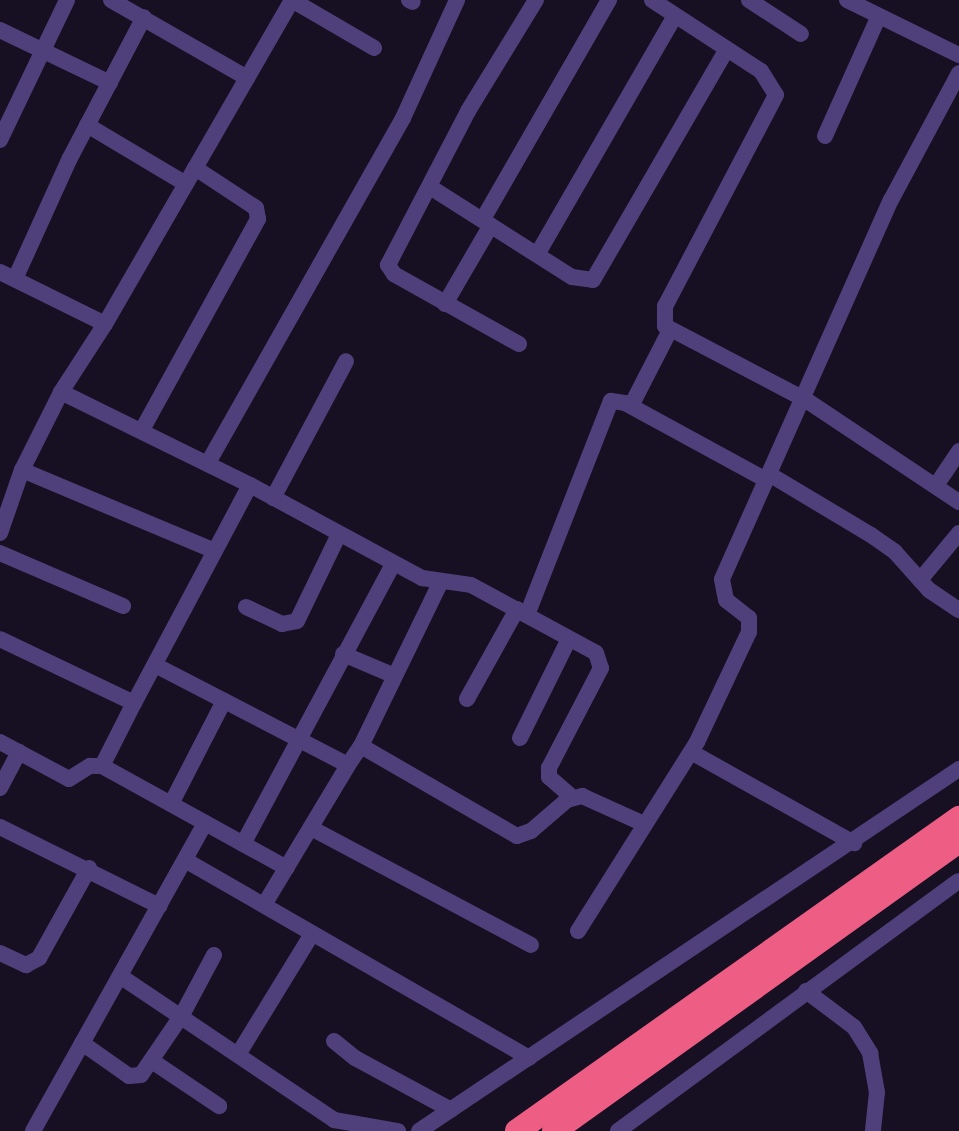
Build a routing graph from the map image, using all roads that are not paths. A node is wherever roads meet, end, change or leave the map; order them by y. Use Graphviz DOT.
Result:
graph roads {
  1 [pos="67,0"];
  2 [pos="111,0"];
  3 [pos="292,0"];
  4 [pos="457,0"];
  5 [pos="536,0"];
  6 [pos="609,0"];
  7 [pos="652,0"];
  8 [pos="749,0"];
  9 [pos="847,0"];
  10 [pos="144,17"];
  11 [pos="674,17"];
  12 [pos="878,18"];
  13 [pos="0,30"];
  14 [pos="801,34"];
  15 [pos="374,48"];
  16 [pos="43,51"];
  17 [pos="726,51"];
  18 [pos="959,55"];
  19 [pos="959,73"];
  20 [pos="247,78"];
  21 [pos="110,83"];
  22 [pos="87,125"];
  23 [pos="825,136"];
  24 [pos="0,140"];
  25 [pos="195,168"];
  26 [pos="186,184"];
  27 [pos="430,187"];
  28 [pos="487,222"];
  29 [pos="538,253"];
  30 [pos="8,276"];
  31 [pos="445,304"];
  32 [pos="105,324"];
  33 [pos="670,330"];
  34 [pos="519,344"];
  35 [pos="346,361"];
  36 [pos="61,392"];
  37 [pos="806,400"];
  38 [pos="631,406"];
  39 [pos="142,430"];
  40 [pos="959,451"];
  41 [pos="209,461"];
  42 [pos="22,470"];
  43 [pos="768,477"];
  44 [pos="937,484"];
  45 [pos="250,485"];
  46 [pos="273,498"];
  47 [pos="959,502"];
  48 [pos="0,533"];
  49 [pos="959,533"];
  50 [pos="338,536"];
  51 [pos="215,551"];
  52 [pos="0,553"];
  53 [pos="393,564"];
  54 [pos="920,580"];
  55 [pos="441,581"];
  56 [pos="123,606"];
  57 [pos="246,607"];
  58 [pos="959,610"];
  59 [pos="522,612"];
  60 [pos="0,639"];
  61 [pos="569,639"];
  62 [pos="343,654"];
  63 [pos="155,665"];
  64 [pos="395,676"];
  65 [pos="467,699"];
  66 [pos="224,701"];
  67 [pos="134,703"];
  68 [pos="295,738"];
  69 [pos="520,738"];
  70 [pos="0,742"];
  71 [pos="361,746"];
  72 [pos="19,752"];
  73 [pos="691,752"];
  74 [pos="348,765"];
  75 [pos="102,766"];
  76 [pos="959,769"];
  77 [pos="0,788"];
  78 [pos="572,797"];
  79 [pos="171,804"];
  80 [pos="959,818"];
  81 [pos="205,823"];
  82 [pos="644,824"];
  83 [pos="0,827"];
  84 [pos="311,828"];
  85 [pos="959,841"];
  86 [pos="854,843"];
  87 [pos="243,844"];
  88 [pos="185,860"];
  89 [pos="929,863"];
  90 [pos="89,868"];
  91 [pos="287,868"];
  92 [pos="959,881"];
  93 [pos="264,905"];
  94 [pos="159,906"];
  95 [pos="578,931"];
  96 [pos="312,934"];
  97 [pos="531,945"];
  98 [pos="0,953"];
  99 [pos="214,955"];
  100 [pos="120,976"];
  101 [pos="806,991"];
  102 [pos="182,1015"];
  103 [pos="334,1041"];
  104 [pos="82,1043"];
  105 [pos="239,1053"];
  106 [pos="529,1058"];
  107 [pos="152,1061"];
  108 [pos="219,1106"];
  109 [pos="451,1110"];
  110 [pos="33,1131"];
  111 [pos="398,1131"];
  112 [pos="419,1131"];
  113 [pos="517,1131"];
  114 [pos="554,1131"];
  115 [pos="618,1131"];
  116 [pos="873,1131"];
  1 -- 16 [label="street"];
  2 -- 10 [label="street"];
  3 -- 15 [label="street"];
  3 -- 20 [label="street"];
  4 -- 41 [label="street"];
  5 -- 27 [label="street"];
  6 -- 28 [label="street"];
  7 -- 11 [label="street"];
  8 -- 14 [label="street"];
  9 -- 12 [label="street"];
  10 -- 20 [label="street"];
  10 -- 21 [label="street"];
  11 -- 17 [label="street"];
  11 -- 29 [label="street"];
  12 -- 18 [label="street"];
  12 -- 23 [label="street"];
  13 -- 16 [label="street"];
  16 -- 21 [label="street"];
  16 -- 24 [label="street"];
  17 -- 29 [label="street"];
  17 -- 33 [label="street"];
  19 -- 37 [label="street"];
  20 -- 25 [label="street"];
  21 -- 22 [label="street"];
  22 -- 26 [label="street"];
  22 -- 30 [label="street"];
  25 -- 26 [label="street"];
  25 -- 39 [label="street"];
  26 -- 32 [label="street"];
  27 -- 28 [label="street"];
  27 -- 31 [label="street"];
  28 -- 29 [label="street"];
  28 -- 31 [label="street"];
  30 -- 32 [label="street"];
  31 -- 34 [label="street"];
  32 -- 36 [label="street"];
  33 -- 37 [label="street"];
  33 -- 38 [label="street"];
  35 -- 46 [label="street"];
  36 -- 39 [label="street"];
  36 -- 42 [label="street"];
  37 -- 43 [label="street"];
  37 -- 44 [label="street"];
  38 -- 43 [label="street"];
  38 -- 59 [label="street"];
  39 -- 41 [label="street"];
  40 -- 44 [label="street"];
  41 -- 45 [label="street"];
  42 -- 48 [label="street"];
  42 -- 51 [label="street"];
  43 -- 54 [label="street"];
  43 -- 73 [label="street"];
  44 -- 47 [label="street"];
  45 -- 46 [label="street"];
  45 -- 51 [label="street"];
  46 -- 50 [label="street"];
  49 -- 54 [label="street"];
  50 -- 53 [label="street"];
  50 -- 57 [label="street"];
  51 -- 63 [label="street"];
  52 -- 56 [label="street"];
  53 -- 55 [label="street"];
  53 -- 62 [label="street"];
  54 -- 58 [label="street"];
  55 -- 59 [label="street"];
  55 -- 64 [label="street"];
  59 -- 61 [label="street"];
  59 -- 65 [label="street"];
  60 -- 67 [label="street"];
  61 -- 69 [label="street"];
  61 -- 78 [label="street"];
  62 -- 64 [label="street"];
  62 -- 68 [label="street"];
  63 -- 66 [label="street"];
  63 -- 67 [label="street"];
  64 -- 71 [label="street"];
  66 -- 68 [label="street"];
  66 -- 79 [label="street"];
  67 -- 75 [label="street"];
  68 -- 74 [label="street"];
  68 -- 87 [label="street"];
  70 -- 72 [label="street"];
  71 -- 74 [label="street"];
  71 -- 78 [label="street"];
  72 -- 75 [label="street"];
  72 -- 77 [label="street"];
  73 -- 82 [label="street"];
  73 -- 86 [label="street"];
  74 -- 84 [label="street"];
  75 -- 79 [label="street"];
  76 -- 86 [label="street"];
  78 -- 82 [label="street"];
  79 -- 81 [label="street"];
  80 -- 113 [label="highway"];
  81 -- 87 [label="street"];
  81 -- 88 [label="street"];
  82 -- 95 [label="street"];
  83 -- 90 [label="street"];
  84 -- 91 [label="street"];
  84 -- 97 [label="street"];
  85 -- 89 [label="highway"];
  86 -- 106 [label="street"];
  87 -- 91 [label="street"];
  88 -- 93 [label="street"];
  88 -- 94 [label="street"];
  89 -- 92 [label="street"];
  89 -- 114 [label="highway"];
  90 -- 94 [label="street"];
  90 -- 98 [label="street"];
  91 -- 93 [label="street"];
  92 -- 101 [label="street"];
  93 -- 96 [label="street"];
  94 -- 100 [label="street"];
  96 -- 105 [label="street"];
  96 -- 106 [label="street"];
  99 -- 102 [label="street"];
  100 -- 102 [label="street"];
  100 -- 104 [label="street"];
  101 -- 115 [label="street"];
  101 -- 116 [label="street"];
  102 -- 105 [label="street"];
  102 -- 107 [label="street"];
  103 -- 109 [label="street"];
  104 -- 107 [label="street"];
  104 -- 110 [label="street"];
  105 -- 111 [label="street"];
  106 -- 109 [label="street"];
  107 -- 108 [label="street"];
  109 -- 112 [label="street"];
}
